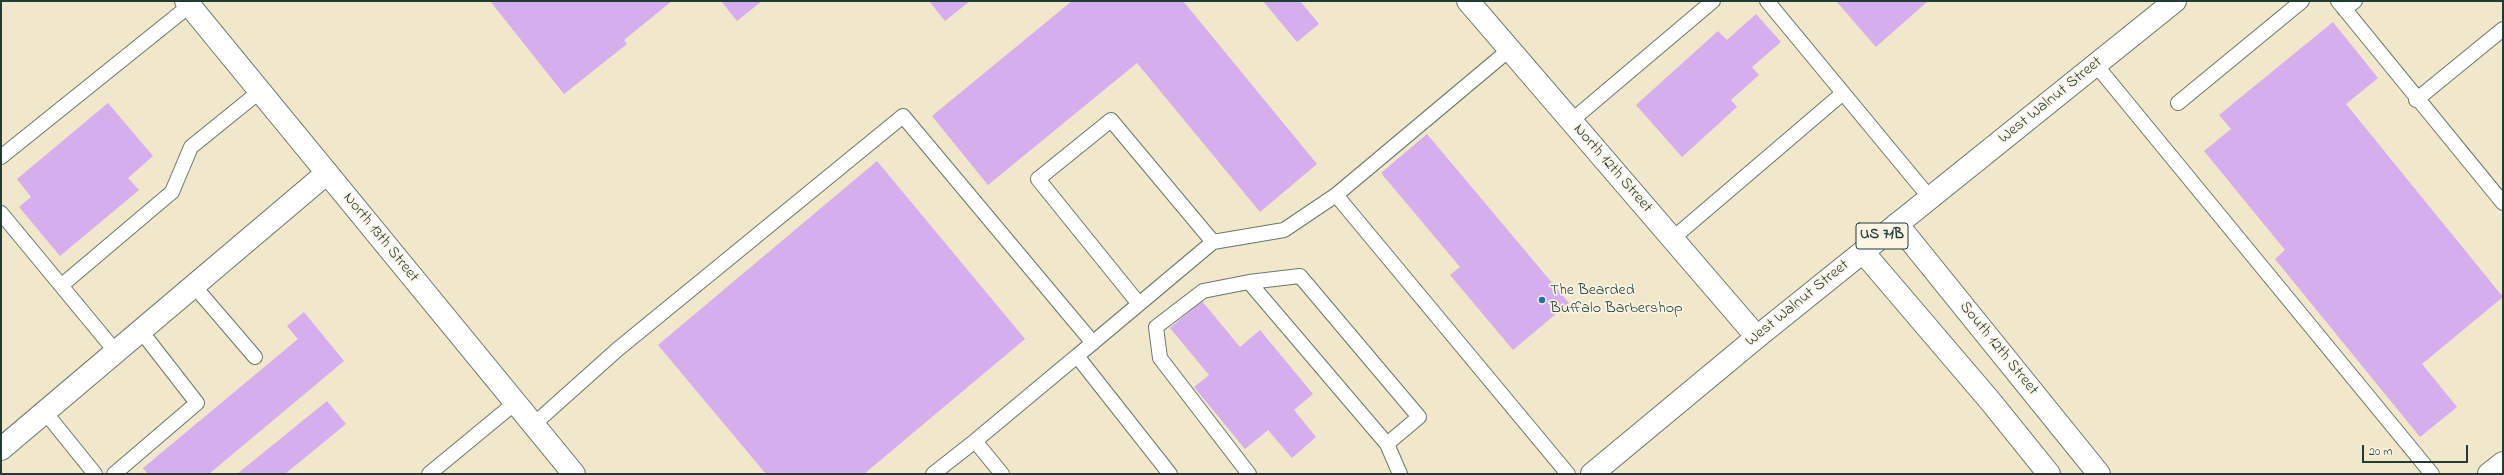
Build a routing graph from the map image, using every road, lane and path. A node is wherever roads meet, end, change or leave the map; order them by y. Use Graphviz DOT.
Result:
graph roads {
  1 [pos="1468,1"];
  2 [pos="1713,1"];
  3 [pos="1767,1"];
  4 [pos="2175,1"];
  5 [pos="2302,1"];
  6 [pos="187,3"];
  7 [pos="2346,4"];
  8 [pos="2503,29"];
  9 [pos="1510,50"];
  10 [pos="2096,65"];
  11 [pos="259,92"];
  12 [pos="1843,93"];
  13 [pos="2416,100"];
  14 [pos="2178,103"];
  15 [pos="1571,121"];
  16 [pos="1,157"];
  17 [pos="327,173"];
  18 [pos="1336,196"];
  19 [pos="1930,198"];
  20 [pos="2503,203"];
  21 [pos="1,213"];
  22 [pos="1897,224"];
  23 [pos="1672,239"];
  24 [pos="1213,242"];
  25 [pos="1863,252"];
  26 [pos="1249,282"];
  27 [pos="62,285"];
  28 [pos="195,287"];
  29 [pos="1139,304"];
  30 [pos="140,332"];
  31 [pos="1757,337"];
  32 [pos="1093,343"];
  33 [pos="116,352"];
  34 [pos="1077,356"];
  35 [pos="255,357"];
  36 [pos="515,403"];
  37 [pos="45,412"];
  38 [pos="533,425"];
  39 [pos="975,441"];
  40 [pos="1387,444"];
  41 [pos="1,449"];
  42 [pos="2503,463"];
  43 [pos="436,472"];
  44 [pos="95,474"];
  45 [pos="114,474"];
  46 [pos="574,474"];
  47 [pos="933,474"];
  48 [pos="1002,474"];
  49 [pos="1170,474"];
  50 [pos="1250,474"];
  51 [pos="1400,474"];
  52 [pos="1568,474"];
  53 [pos="1592,474"];
  54 [pos="2049,474"];
  55 [pos="2099,474"];
  56 [pos="2432,474"];
  57 [pos="2489,474"];
  1 -- 9 [label="street, North 12th Street"];
  2 -- 15 [label="lane"];
  3 -- 12 [label="lane"];
  4 -- 10 [label="street, West Walnut Street / US 71B"];
  5 -- 14 [label="lane"];
  6 -- 11 [label="street, North 13th Street"];
  6 -- 16 [label="lane"];
  7 -- 13 [label="lane"];
  8 -- 13 [label="lane"];
  9 -- 15 [label="street, North 12th Street"];
  9 -- 18 [label="lane"];
  10 -- 19 [label="street, West Walnut Street / US 71B"];
  10 -- 56 [label="lane"];
  11 -- 17 [label="street, North 13th Street"];
  11 -- 27 [label="lane"];
  12 -- 19 [label="lane"];
  12 -- 23 [label="lane"];
  13 -- 20 [label="lane"];
  15 -- 23 [label="street, North 12th Street"];
  17 -- 28 [label="street"];
  17 -- 36 [label="street, North 13th Street"];
  18 -- 24 [label="lane"];
  18 -- 52 [label="lane"];
  19 -- 22 [label="street, West Walnut Street / US 71B"];
  21 -- 27 [label="lane"];
  22 -- 25 [label="street, West Walnut Street / US 71B"];
  22 -- 55 [label="street, South 12th Street"];
  23 -- 31 [label="street, North 12th Street"];
  24 -- 29 [label="lane"];
  24 -- 29 [label="lane"];
  25 -- 31 [label="street, West Walnut Street / US 71B"];
  25 -- 54 [label="street"];
  26 -- 40 [label="lane"];
  26 -- 40 [label="lane"];
  26 -- 50 [label="lane"];
  27 -- 33 [label="lane"];
  28 -- 30 [label="street"];
  28 -- 35 [label="lane"];
  29 -- 32 [label="lane"];
  30 -- 33 [label="street"];
  30 -- 45 [label="lane"];
  31 -- 53 [label="street, West Walnut Street / US 71B"];
  32 -- 34 [label="lane"];
  32 -- 38 [label="lane"];
  33 -- 37 [label="street"];
  34 -- 39 [label="lane"];
  34 -- 49 [label="lane"];
  36 -- 38 [label="street, North 13th Street"];
  36 -- 43 [label="lane"];
  37 -- 41 [label="street"];
  37 -- 44 [label="lane"];
  38 -- 46 [label="street, North 13th Street"];
  39 -- 47 [label="lane"];
  39 -- 48 [label="lane"];
  40 -- 51 [label="lane"];
  42 -- 57 [label="street"];
}
